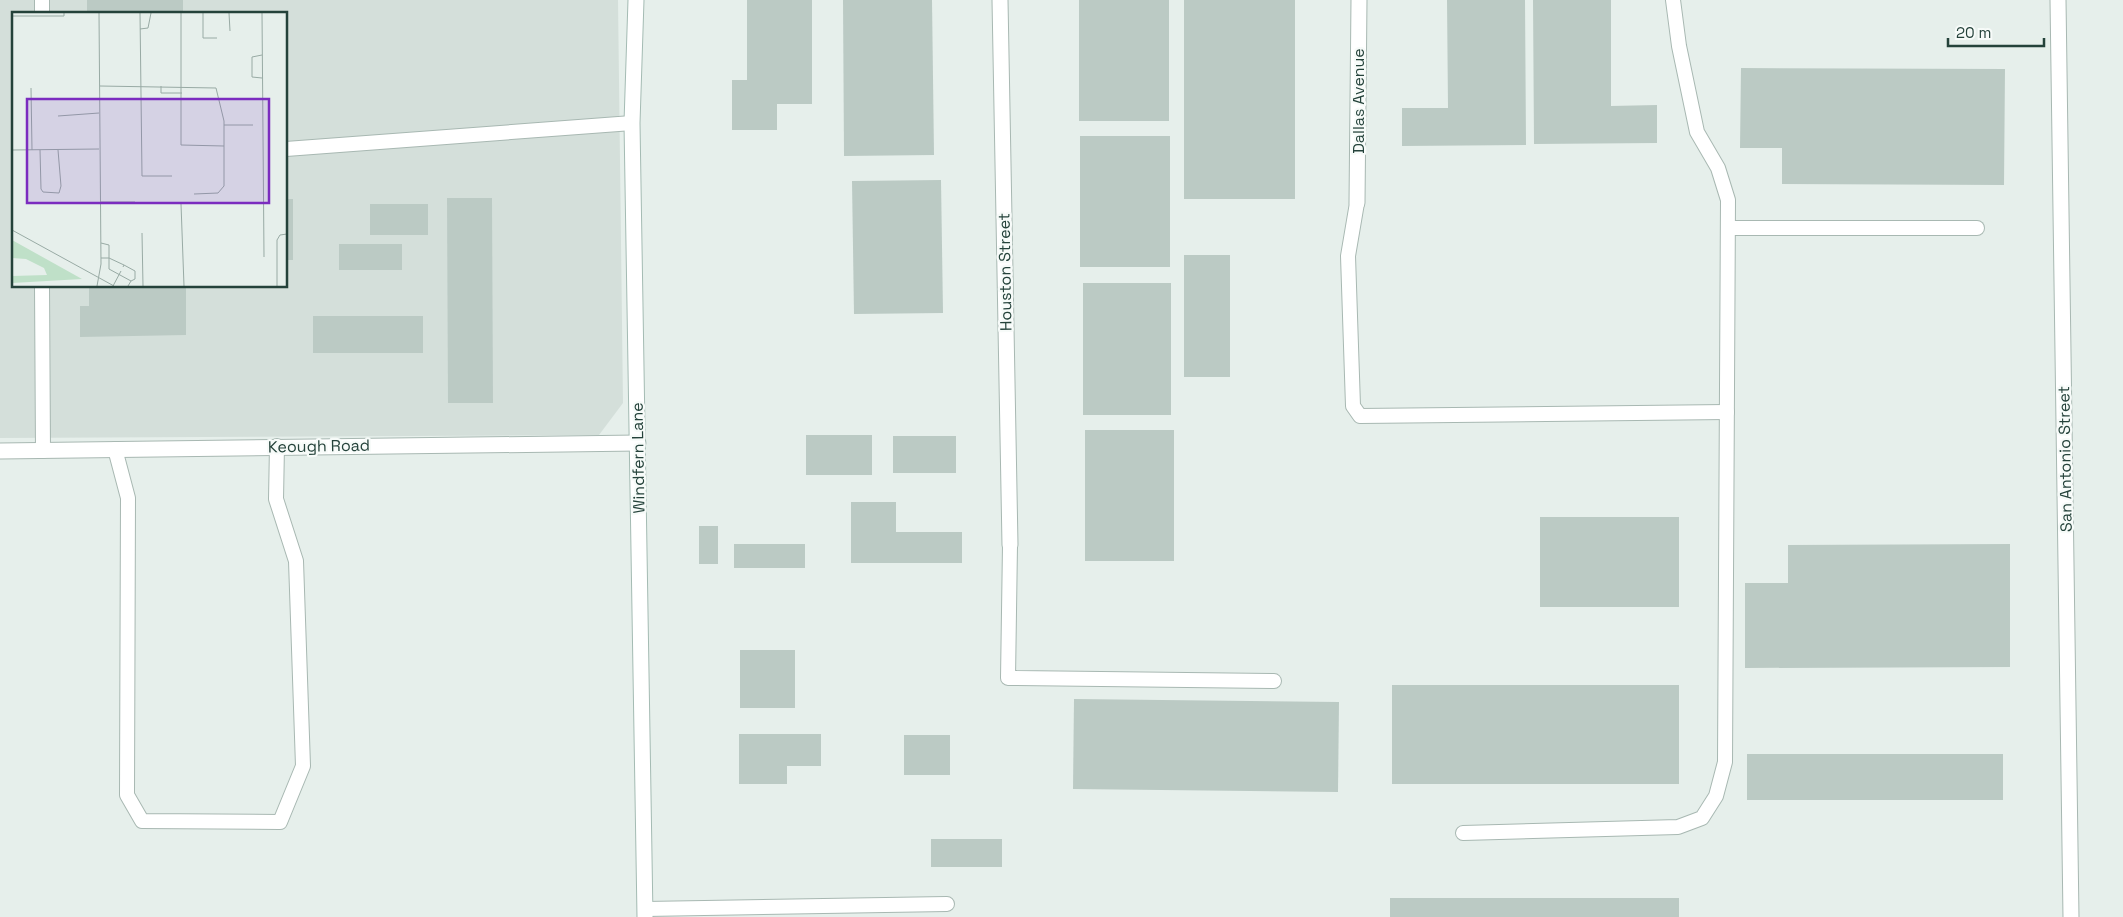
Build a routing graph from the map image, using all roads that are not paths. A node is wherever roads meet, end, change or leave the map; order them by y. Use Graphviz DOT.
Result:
graph roads {
  1 [pos="636,0"];
  2 [pos="1000,0"];
  3 [pos="1359,0"];
  4 [pos="1672,0"];
  5 [pos="2058,0"];
  6 [pos="632,123"];
  7 [pos="288,149"];
  8 [pos="1357,203"];
  9 [pos="1728,228"];
  10 [pos="1977,228"];
  11 [pos="42,288"];
  12 [pos="1727,412"];
  13 [pos="638,443"];
  14 [pos="277,446"];
  15 [pos="115,449"];
  16 [pos="0,451"];
  17 [pos="43,451"];
  18 [pos="1010,545"];
  19 [pos="1274,681"];
  20 [pos="1462,833"];
  21 [pos="947,904"];
  22 [pos="645,913"];
  23 [pos="2071,917"];
  1 -- 6 [label="street, Windfern Lane"];
  2 -- 18 [label="street, Houston Street"];
  3 -- 8 [label="street, Dallas Avenue"];
  4 -- 9 [label="lane"];
  5 -- 23 [label="street, San Antonio Street"];
  6 -- 7 [label="lane"];
  6 -- 13 [label="street, Windfern Lane"];
  8 -- 12 [label="lane"];
  9 -- 10 [label="lane"];
  9 -- 12 [label="lane"];
  11 -- 17 [label="lane"];
  12 -- 20 [label="lane"];
  13 -- 14 [label="street, Keough Road"];
  13 -- 22 [label="street, Windfern Lane"];
  14 -- 15 [label="street, Keough Road"];
  14 -- 15 [label="lane"];
  15 -- 17 [label="street, Keough Road"];
  16 -- 17 [label="street, Keough Road"];
  18 -- 19 [label="lane"];
  21 -- 22 [label="lane"];
}
